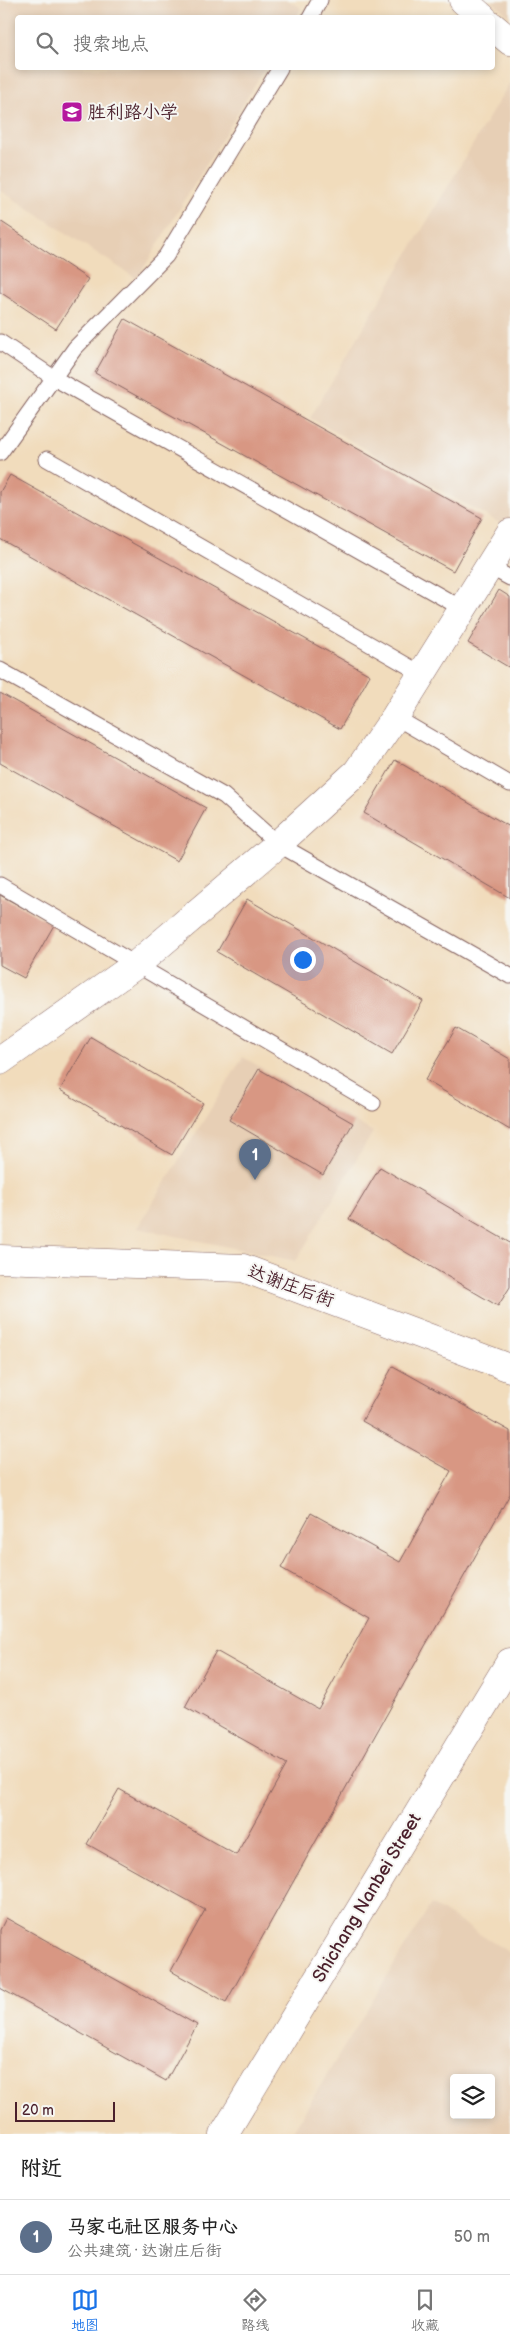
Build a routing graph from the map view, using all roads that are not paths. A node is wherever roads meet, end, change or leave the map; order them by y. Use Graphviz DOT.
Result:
graph roads {
  1 [pos="320,0"];
  2 [pos="464,0"];
  3 [pos="312,15"];
  4 [pos="480,15"];
  5 [pos="495,28"];
  6 [pos="510,41"];
  7 [pos="279,70"];
  8 [pos="0,342"];
  9 [pos="54,378"];
  10 [pos="0,454"];
  11 [pos="47,459"];
  12 [pos="510,533"];
  13 [pos="500,572"];
  14 [pos="463,609"];
  15 [pos="0,670"];
  16 [pos="422,674"];
  17 [pos="395,717"];
  18 [pos="510,784"];
  19 [pos="278,844"];
  20 [pos="0,885"];
  21 [pos="137,964"];
  22 [pos="510,976"];
  23 [pos="0,1061"];
  24 [pos="373,1103"];
  25 [pos="0,1259"];
  26 [pos="510,1368"];
  27 [pos="510,1662"];
  28 [pos="224,2134"];
  1 -- 3 [label="lane"];
  2 -- 4 [label="street"];
  5 -- 6 [label="street"];
  7 -- 9 [label="lane"];
  8 -- 9 [label="lane"];
  9 -- 10 [label="lane"];
  9 -- 14 [label="lane"];
  11 -- 16 [label="lane"];
  12 -- 13 [label="street"];
  13 -- 14 [label="street"];
  14 -- 16 [label="street"];
  15 -- 19 [label="lane"];
  16 -- 17 [label="street"];
  17 -- 18 [label="lane"];
  17 -- 19 [label="street"];
  19 -- 21 [label="street"];
  19 -- 22 [label="lane"];
  20 -- 21 [label="lane"];
  21 -- 23 [label="street"];
  21 -- 24 [label="lane"];
  25 -- 26 [label="street, 达谢庄后街"];
  27 -- 28 [label="street, Shichang Nanbei Street"];
}
